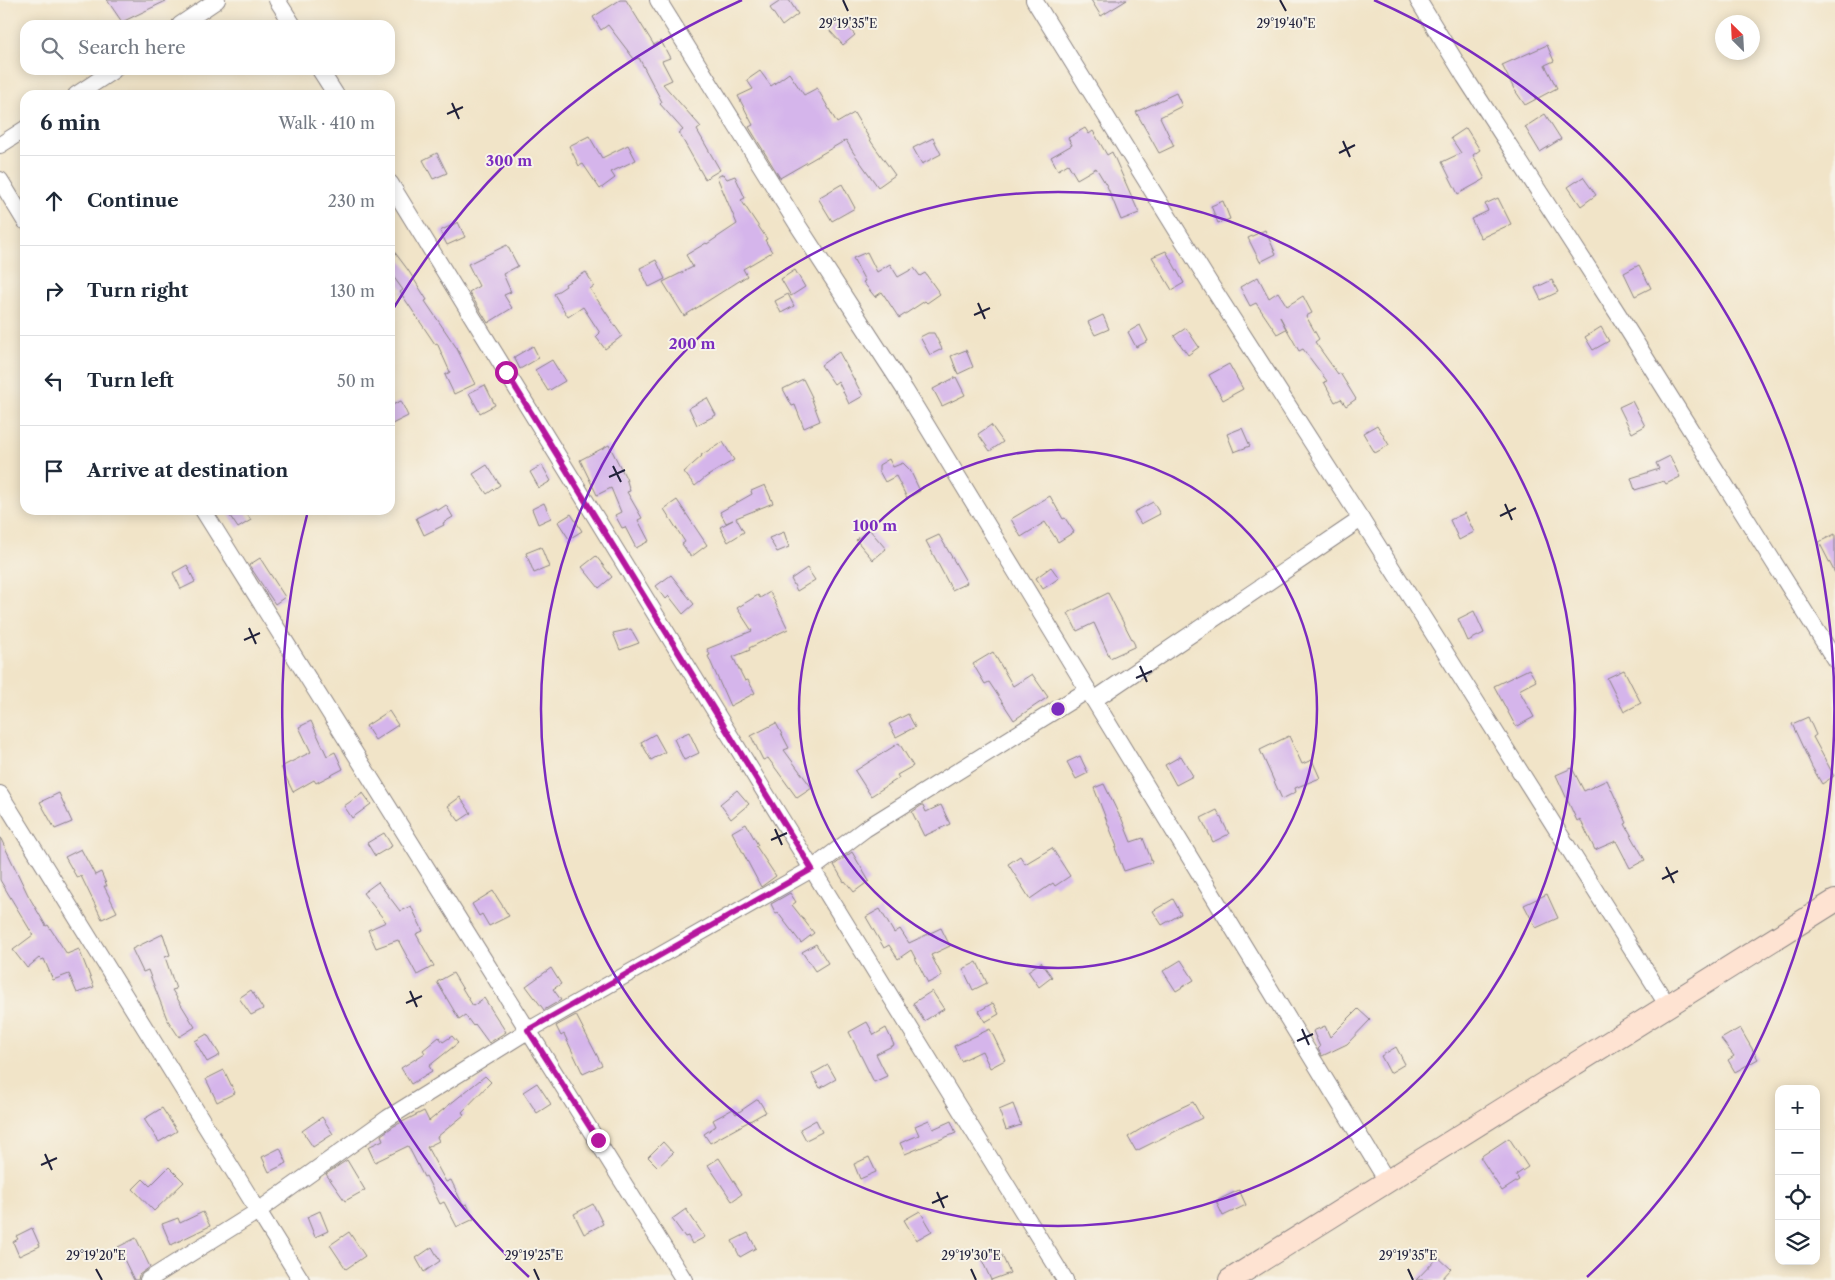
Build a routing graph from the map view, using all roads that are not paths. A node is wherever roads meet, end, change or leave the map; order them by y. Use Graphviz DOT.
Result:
graph roads {
  1 [pos="216,0"];
  2 [pos="277,0"];
  3 [pos="658,0"];
  4 [pos="1034,0"];
  5 [pos="1418,0"];
  6 [pos="187,20"];
  7 [pos="290,20"];
  8 [pos="106,75"];
  9 [pos="323,75"];
  10 [pos="84,90"];
  11 [pos="333,90"];
  12 [pos="20,132"];
  13 [pos="0,145"];
  14 [pos="0,180"];
  15 [pos="395,191"];
  16 [pos="20,212"];
  17 [pos="207,515"];
  18 [pos="1361,520"];
  19 [pos="1835,660"];
  20 [pos="1091,695"];
  21 [pos="0,794"];
  22 [pos="812,869"];
  23 [pos="1835,901"];
  24 [pos="1668,1006"];
  25 [pos="528,1030"];
  26 [pos="1387,1181"];
  27 [pos="258,1211"];
  28 [pos="148,1280"];
  29 [pos="301,1280"];
  30 [pos="684,1280"];
  31 [pos="1066,1280"];
  32 [pos="1230,1280"];
  1 -- 6 [label="street"];
  2 -- 7 [label="street"];
  3 -- 20 [label="street"];
  4 -- 18 [label="street"];
  5 -- 19 [label="street"];
  8 -- 10 [label="street"];
  9 -- 11 [label="street"];
  12 -- 13 [label="street"];
  14 -- 16 [label="street"];
  15 -- 22 [label="street"];
  17 -- 25 [label="street"];
  18 -- 20 [label="street"];
  18 -- 24 [label="street"];
  20 -- 22 [label="street"];
  20 -- 26 [label="street"];
  21 -- 27 [label="street"];
  22 -- 25 [label="street"];
  22 -- 31 [label="street"];
  23 -- 24 [label="main road"];
  24 -- 26 [label="main road"];
  25 -- 27 [label="street"];
  25 -- 30 [label="street"];
  26 -- 32 [label="main road"];
  27 -- 28 [label="street"];
  27 -- 29 [label="street"];
}
